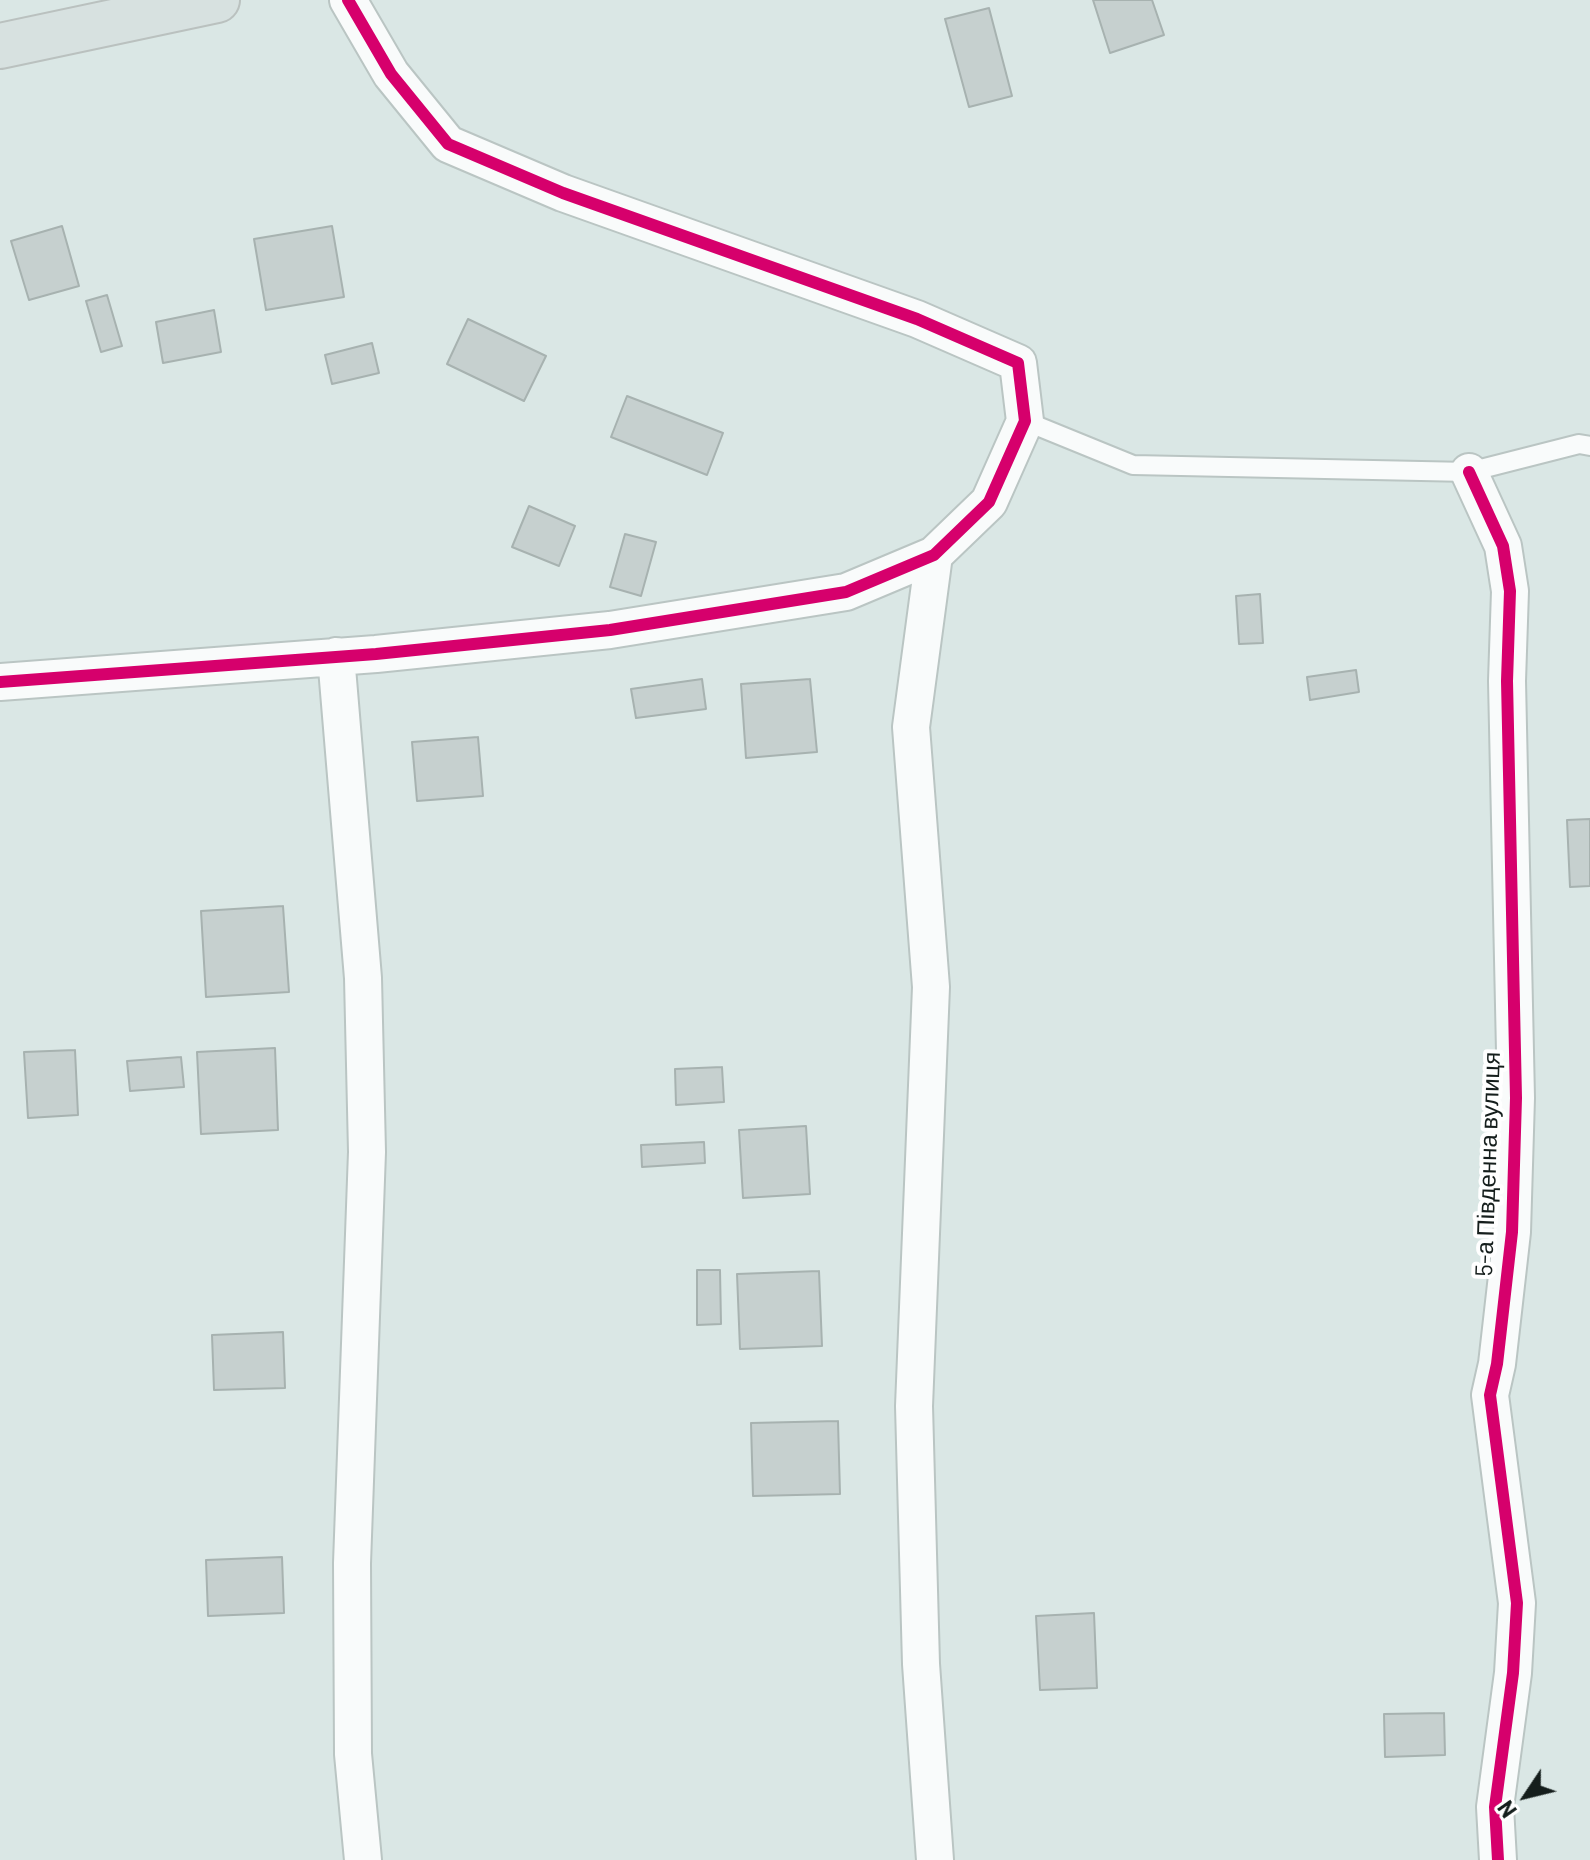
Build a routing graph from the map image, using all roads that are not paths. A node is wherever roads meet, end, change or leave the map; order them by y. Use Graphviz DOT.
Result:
graph roads {
  1 [pos="217,0"];
  2 [pos="348,0"];
  3 [pos="0,46"];
  4 [pos="1025,421"];
  5 [pos="1590,446"];
  6 [pos="1469,472"];
  7 [pos="934,555"];
  8 [pos="336,656"];
  9 [pos="0,682"];
  10 [pos="363,1860"];
  11 [pos="935,1860"];
  12 [pos="1498,1860"];
  1 -- 3 [label="main road"];
  2 -- 4 [label="street"];
  4 -- 6 [label="lane"];
  4 -- 7 [label="street"];
  5 -- 6 [label="lane"];
  6 -- 12 [label="street, 5-а Південна вулиця"];
  7 -- 8 [label="street"];
  7 -- 11 [label="street"];
  8 -- 9 [label="street"];
  8 -- 10 [label="street"];
}
